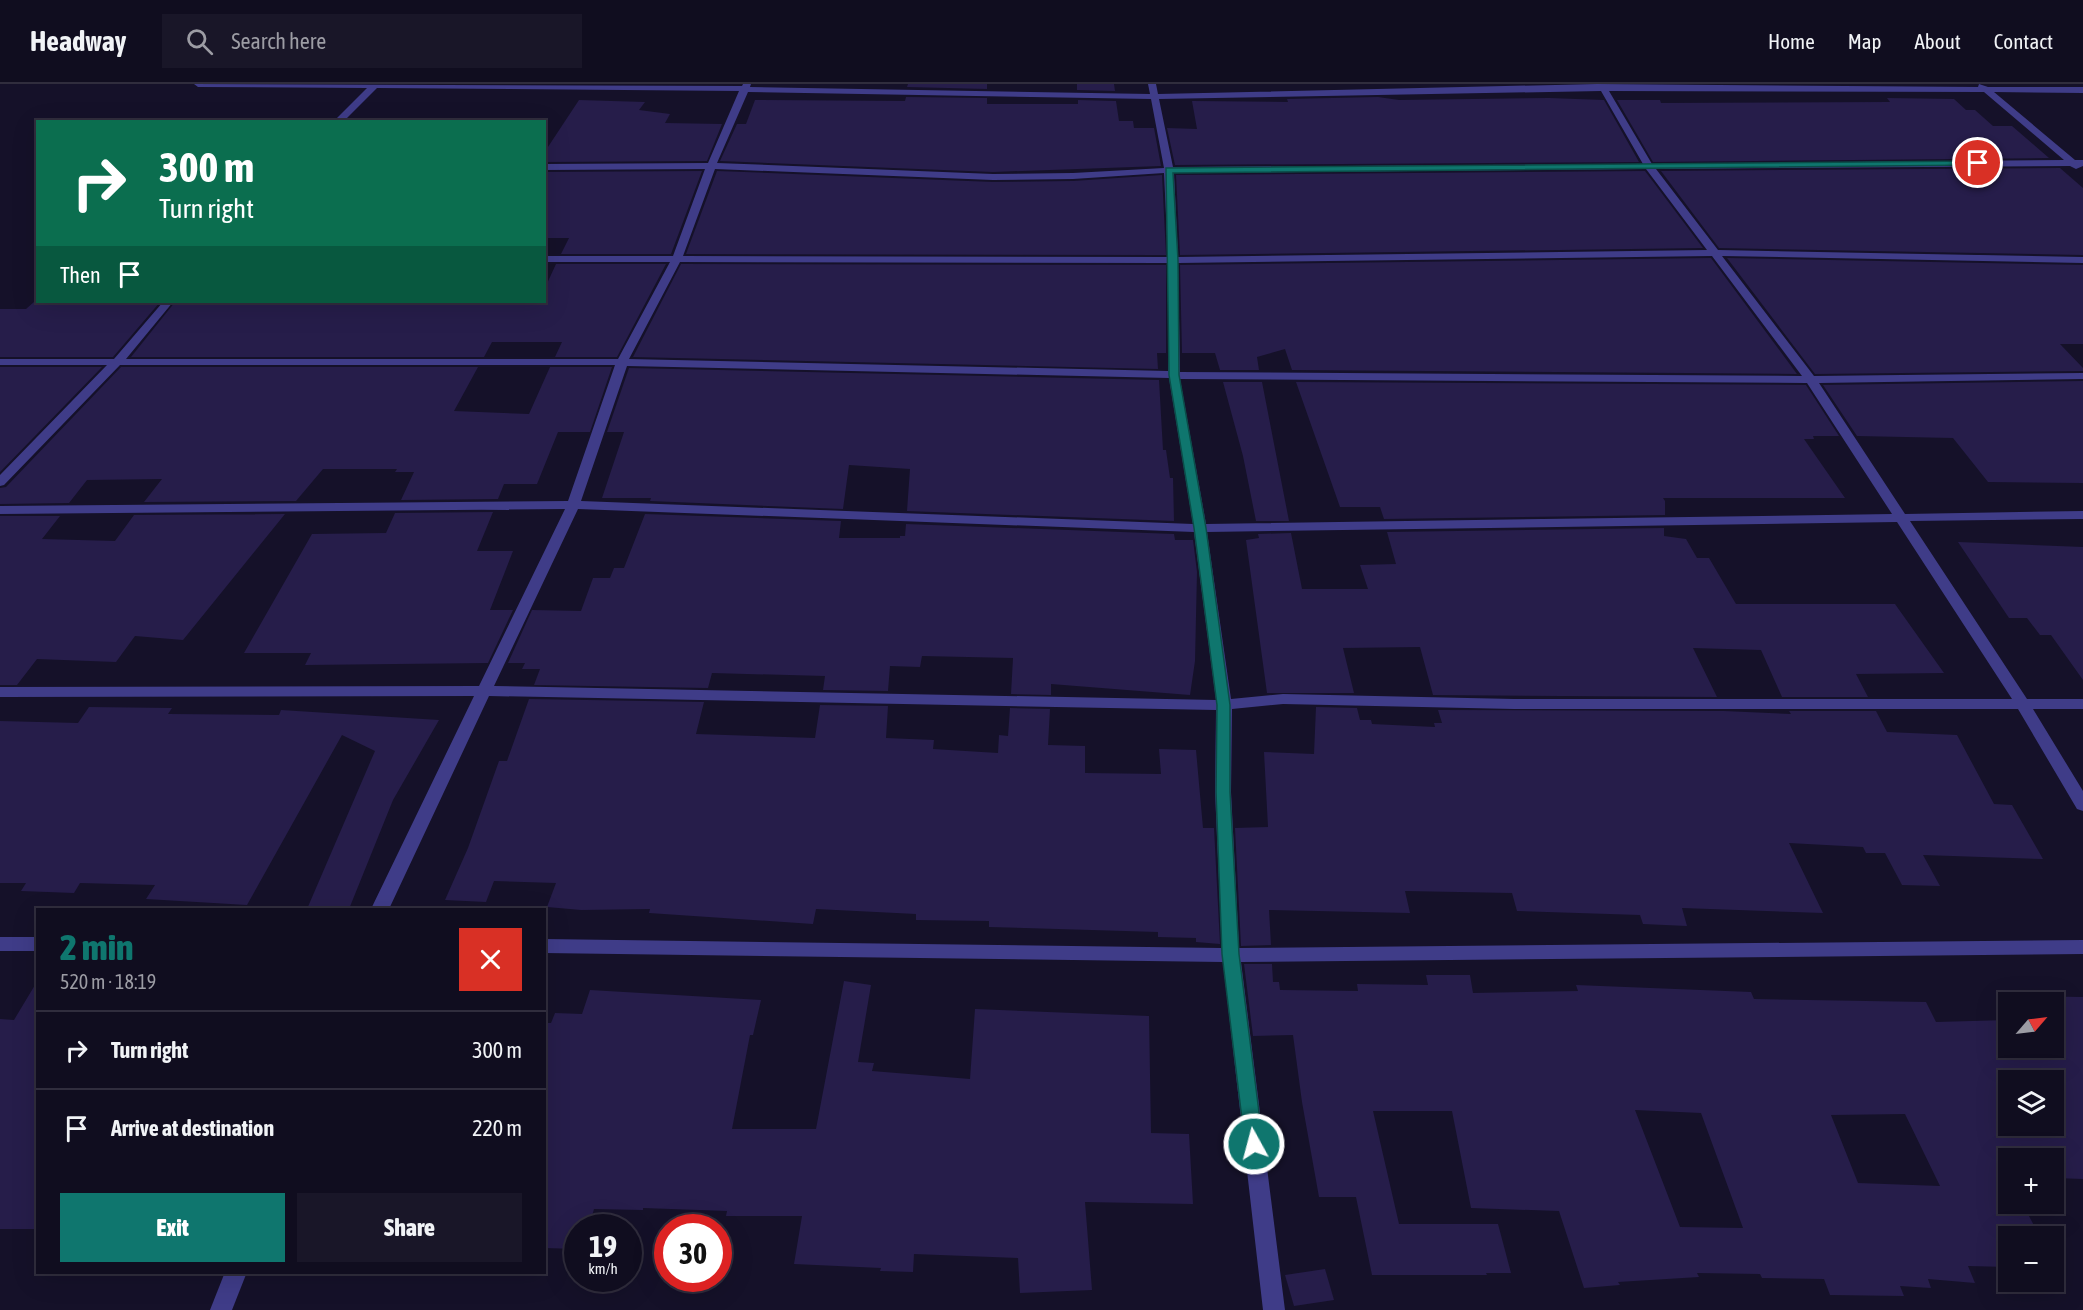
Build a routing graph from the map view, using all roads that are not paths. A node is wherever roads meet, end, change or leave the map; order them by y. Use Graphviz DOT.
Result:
graph roads {
  1 [pos="198,84"];
  2 [pos="374,85"];
  3 [pos="1602,86"];
  4 [pos="1982,86"];
  5 [pos="746,87"];
  6 [pos="1154,90"];
  7 [pos="2083,90"];
  8 [pos="339,120"];
  9 [pos="2072,162"];
  10 [pos="2083,163"];
  11 [pos="1648,165"];
  12 [pos="711,166"];
  13 [pos="546,167"];
  14 [pos="1169,170"];
  15 [pos="2083,172"];
  16 [pos="1714,253"];
  17 [pos="546,259"];
  18 [pos="677,259"];
  19 [pos="1173,260"];
  20 [pos="2083,260"];
  21 [pos="167,303"];
  22 [pos="0,362"];
  23 [pos="117,362"];
  24 [pos="622,362"];
  25 [pos="1174,375"];
  26 [pos="2083,376"];
  27 [pos="1811,380"];
  28 [pos="0,482"];
  29 [pos="573,505"];
  30 [pos="0,510"];
  31 [pos="2083,515"];
  32 [pos="1901,516"];
  33 [pos="1200,528"];
  34 [pos="482,691"];
  35 [pos="0,692"];
  36 [pos="2022,703"];
  37 [pos="2083,704"];
  38 [pos="1224,705"];
  39 [pos="2083,805"];
  40 [pos="380,908"];
  41 [pos="0,944"];
  42 [pos="36,944"];
  43 [pos="546,946"];
  44 [pos="2083,947"];
  45 [pos="1230,954"];
  46 [pos="235,1274"];
  47 [pos="221,1310"];
  48 [pos="1274,1310"];
  1 -- 2 [label="street"];
  2 -- 5 [label="street"];
  2 -- 8 [label="street"];
  3 -- 4 [label="street"];
  3 -- 6 [label="street"];
  3 -- 11 [label="street"];
  4 -- 7 [label="street"];
  4 -- 9 [label="street"];
  5 -- 6 [label="street"];
  5 -- 12 [label="street"];
  6 -- 14 [label="street"];
  9 -- 10 [label="street"];
  9 -- 11 [label="street"];
  9 -- 15 [label="street"];
  11 -- 14 [label="street"];
  11 -- 16 [label="street"];
  12 -- 13 [label="street"];
  12 -- 14 [label="street"];
  12 -- 18 [label="street"];
  14 -- 19 [label="street"];
  16 -- 19 [label="street"];
  16 -- 20 [label="street"];
  16 -- 27 [label="street"];
  17 -- 18 [label="street"];
  18 -- 19 [label="street"];
  18 -- 24 [label="street"];
  19 -- 25 [label="street"];
  21 -- 23 [label="street"];
  22 -- 23 [label="street"];
  23 -- 24 [label="street"];
  23 -- 28 [label="street"];
  24 -- 25 [label="street"];
  24 -- 29 [label="street"];
  25 -- 27 [label="street"];
  25 -- 33 [label="street"];
  26 -- 27 [label="street"];
  27 -- 32 [label="street"];
  29 -- 30 [label="street"];
  29 -- 33 [label="street"];
  29 -- 34 [label="street"];
  31 -- 32 [label="street"];
  32 -- 33 [label="street"];
  32 -- 36 [label="street"];
  33 -- 38 [label="street"];
  34 -- 35 [label="street"];
  34 -- 38 [label="street"];
  34 -- 40 [label="street"];
  36 -- 37 [label="street"];
  36 -- 38 [label="street"];
  36 -- 39 [label="street"];
  38 -- 45 [label="street"];
  41 -- 42 [label="street"];
  43 -- 45 [label="street"];
  44 -- 45 [label="street"];
  45 -- 48 [label="street"];
  46 -- 47 [label="street"];
}
